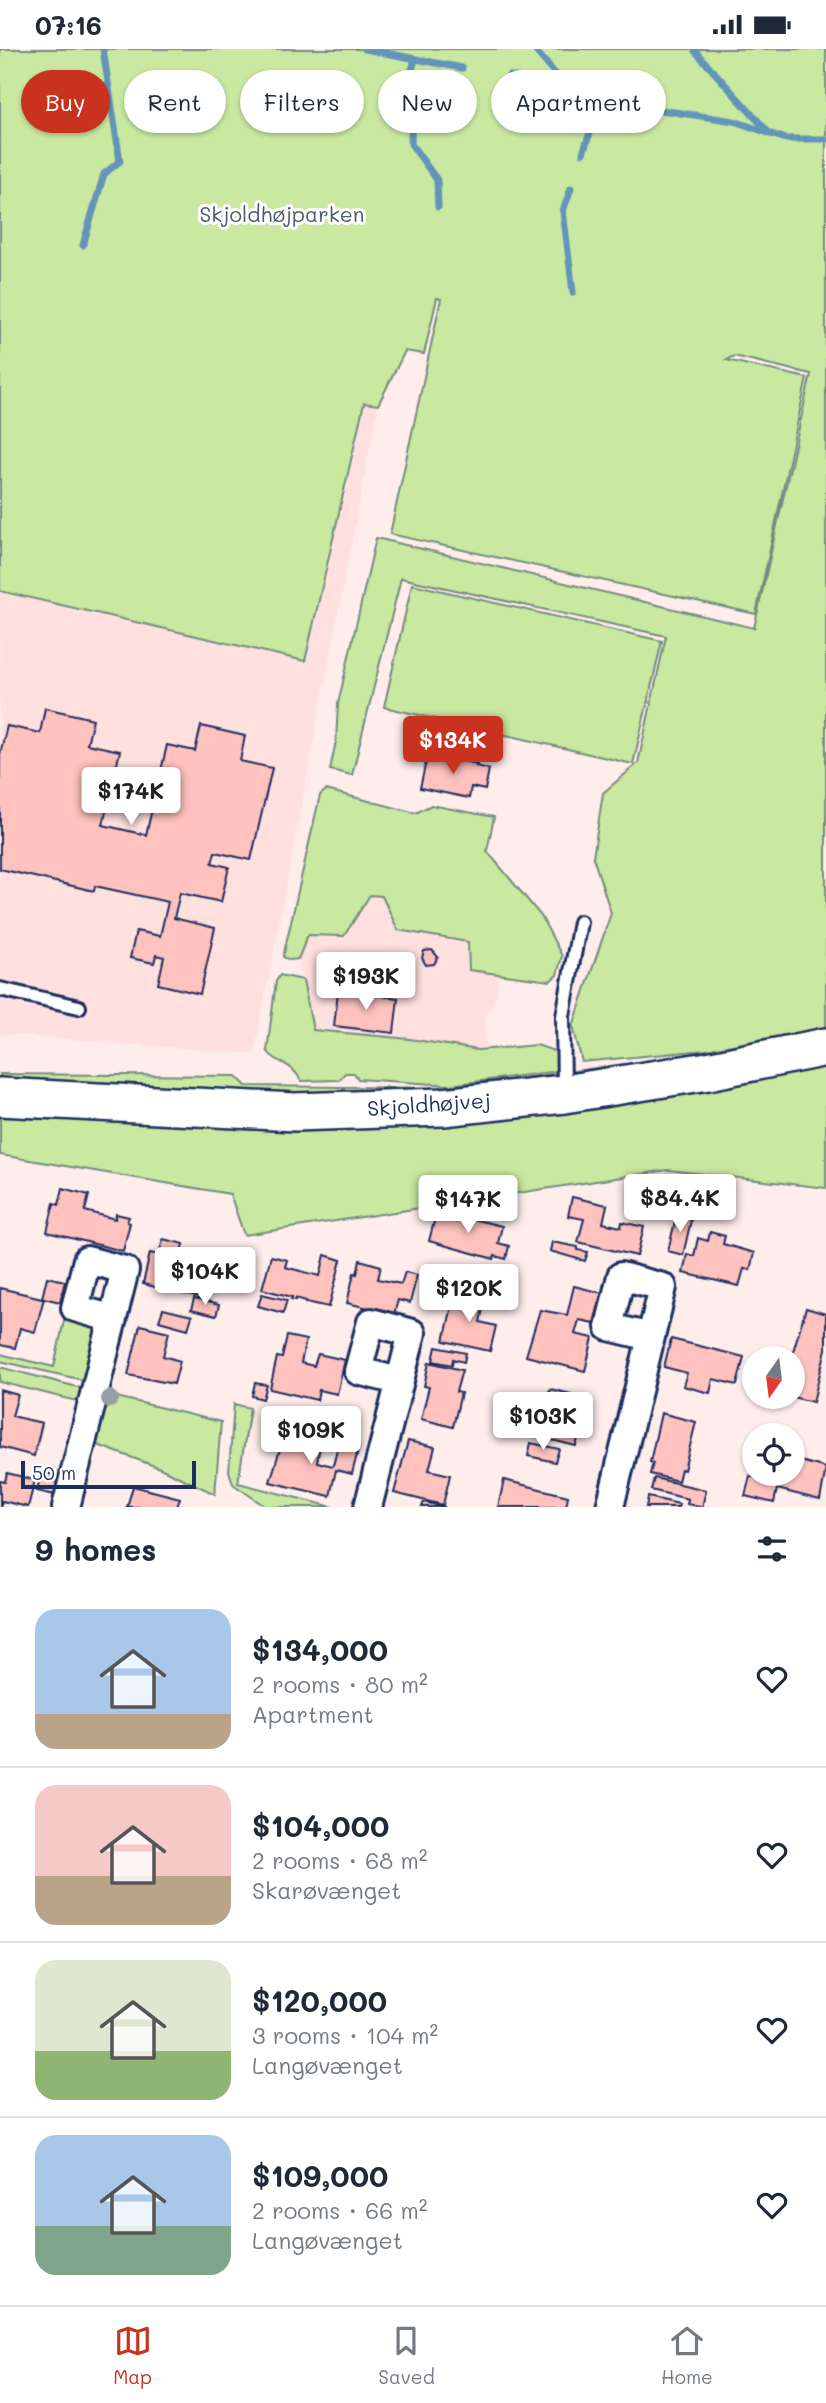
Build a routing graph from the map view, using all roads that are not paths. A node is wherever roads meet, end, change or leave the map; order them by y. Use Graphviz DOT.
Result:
graph roads {
  1 [pos="580,922"];
  2 [pos="0,989"];
  3 [pos="79,1007"];
  4 [pos="826,1047"];
  5 [pos="564,1094"];
  6 [pos="9,1096"];
  7 [pos="113,1318"];
  8 [pos="651,1336"];
  9 [pos="399,1381"];
  10 [pos="66,1507"];
  11 [pos="368,1507"];
  12 [pos="610,1507"];
  1 -- 5 [label="lane"];
  2 -- 3 [label="lane"];
  4 -- 5 [label="street, Skjoldhøjvej"];
  5 -- 6 [label="street, Skjoldhøjvej"];
  7 -- 10 [label="street"];
  8 -- 12 [label="street"];
  9 -- 11 [label="street"];
}
